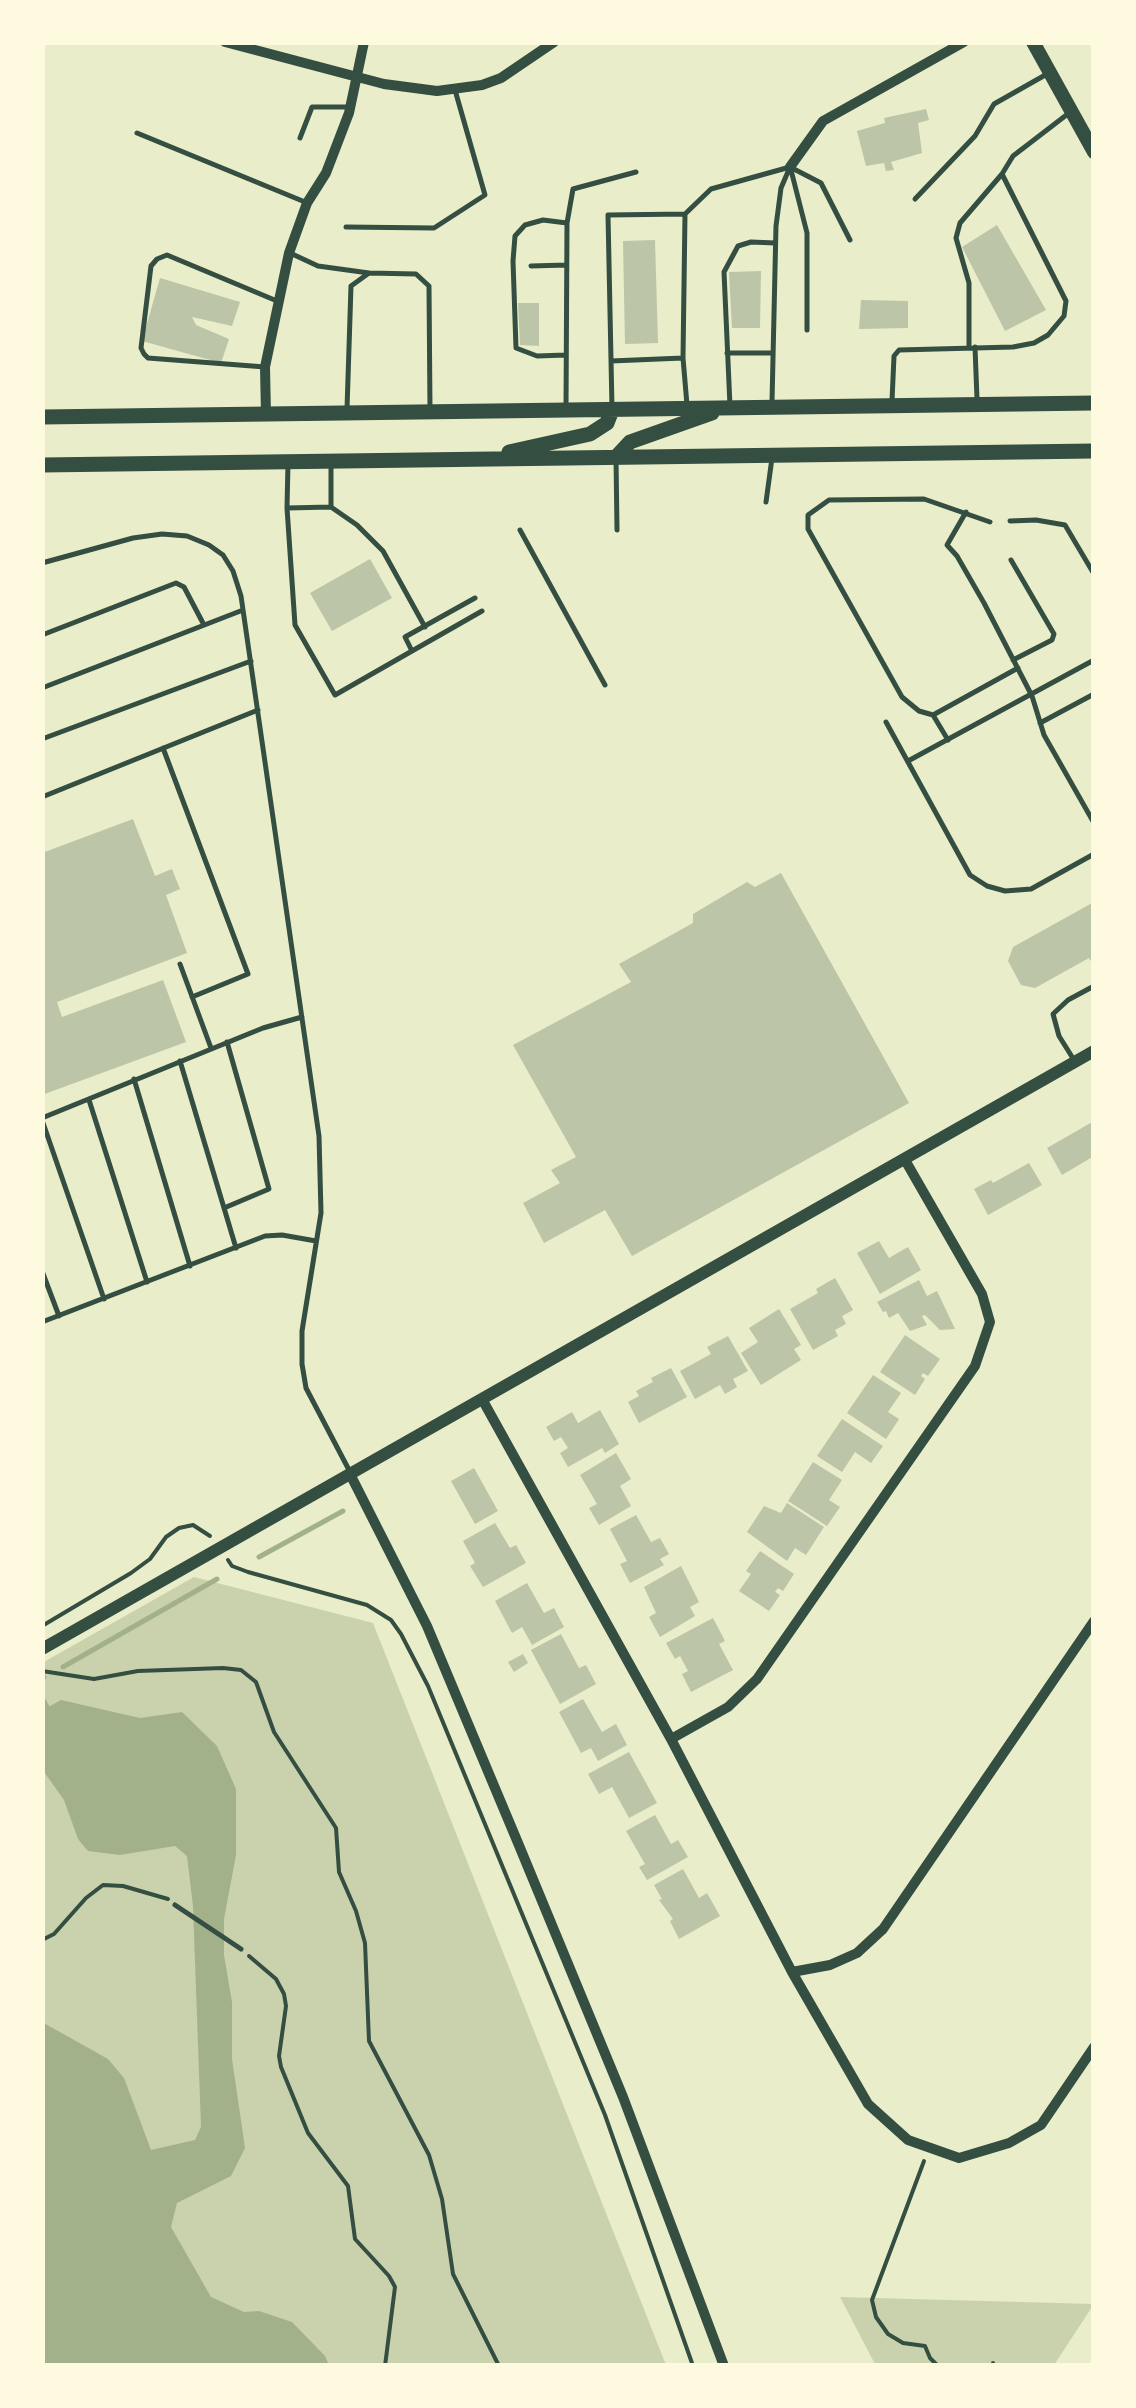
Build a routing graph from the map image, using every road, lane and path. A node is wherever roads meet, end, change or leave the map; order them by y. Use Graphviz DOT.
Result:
graph roads {
  1 [pos="226,42"];
  2 [pos="364,42"];
  3 [pos="554,42"];
  4 [pos="964,42"];
  5 [pos="1039,44"];
  6 [pos="1050,72"];
  7 [pos="359,78"];
  8 [pos="455,90"];
  9 [pos="351,107"];
  10 [pos="1071,111"];
  11 [pos="137,133"];
  12 [pos="300,138"];
  13 [pos="1092,146"];
  14 [pos="790,167"];
  15 [pos="636,172"];
  16 [pos="1002,174"];
  17 [pos="915,199"];
  18 [pos="307,203"];
  19 [pos="685,214"];
  20 [pos="567,223"];
  21 [pos="346,227"];
  22 [pos="850,240"];
  23 [pos="775,243"];
  24 [pos="290,252"];
  25 [pos="566,265"];
  26 [pos="531,266"];
  27 [pos="368,272"];
  28 [pos="277,301"];
  29 [pos="807,330"];
  30 [pos="972,348"];
  31 [pos="727,353"];
  32 [pos="773,354"];
  33 [pos="566,355"];
  34 [pos="683,358"];
  35 [pos="611,361"];
  36 [pos="265,367"];
  37 [pos="1094,395"];
  38 [pos="1075,403"];
  39 [pos="1094,403"];
  40 [pos="977,404"];
  41 [pos="891,405"];
  42 [pos="772,406"];
  43 [pos="730,407"];
  44 [pos="687,408"];
  45 [pos="612,410"];
  46 [pos="566,411"];
  47 [pos="430,412"];
  48 [pos="347,414"];
  49 [pos="266,415"];
  50 [pos="42,417"];
  51 [pos="1094,451"];
  52 [pos="773,455"];
  53 [pos="486,458"];
  54 [pos="616,458"];
  55 [pos="331,460"];
  56 [pos="288,461"];
  57 [pos="42,465"];
  58 [pos="766,502"];
  59 [pos="331,507"];
  60 [pos="287,508"];
  61 [pos="966,512"];
  62 [pos="990,522"];
  63 [pos="1010,522"];
  64 [pos="520,530"];
  65 [pos="617,530"];
  66 [pos="1011,560"];
  67 [pos="42,564"];
  68 [pos="1094,574"];
  69 [pos="474,598"];
  70 [pos="243,610"];
  71 [pos="482,611"];
  72 [pos="204,626"];
  73 [pos="425,627"];
  74 [pos="42,634"];
  75 [pos="412,651"];
  76 [pos="250,660"];
  77 [pos="1013,660"];
  78 [pos="1094,660"];
  79 [pos="1018,668"];
  80 [pos="604,685"];
  81 [pos="42,688"];
  82 [pos="1094,694"];
  83 [pos="1032,696"];
  84 [pos="258,710"];
  85 [pos="933,714"];
  86 [pos="886,722"];
  87 [pos="1040,723"];
  88 [pos="42,739"];
  89 [pos="948,740"];
  90 [pos="163,748"];
  91 [pos="907,762"];
  92 [pos="42,797"];
  93 [pos="1094,823"];
  94 [pos="1094,854"];
  95 [pos="180,964"];
  96 [pos="1094,986"];
  97 [pos="192,997"];
  98 [pos="302,1018"];
  99 [pos="227,1042"];
  100 [pos="212,1048"];
  101 [pos="1094,1051"];
  102 [pos="180,1061"];
  103 [pos="1075,1062"];
  104 [pos="134,1079"];
  105 [pos="89,1100"];
  106 [pos="42,1119"];
  107 [pos="905,1160"];
  108 [pos="224,1208"];
  109 [pos="316,1241"];
  110 [pos="236,1248"];
  111 [pos="190,1266"];
  112 [pos="42,1271"];
  113 [pos="147,1282"];
  114 [pos="104,1299"];
  115 [pos="59,1316"];
  116 [pos="42,1322"];
  117 [pos="482,1399"];
  118 [pos="350,1474"];
  119 [pos="212,1538"];
  120 [pos="232,1566"];
  121 [pos="1094,1622"];
  122 [pos="42,1626"];
  123 [pos="42,1649"];
  124 [pos="42,1671"];
  125 [pos="671,1739"];
  126 [pos="176,1904"];
  127 [pos="42,1940"];
  128 [pos="241,1949"];
  129 [pos="792,1972"];
  130 [pos="1094,2048"];
  131 [pos="929,2148"];
  132 [pos="385,2366"];
  133 [pos="499,2366"];
  134 [pos="693,2366"];
  135 [pos="724,2366"];
  136 [pos="938,2366"];
  1 -- 7 [label="street"];
  2 -- 7 [label="street"];
  3 -- 8 [label="street"];
  4 -- 14 [label="street"];
  5 -- 6 [label="main road"];
  6 -- 10 [label="main road"];
  6 -- 17 [label="lane"];
  7 -- 8 [label="street"];
  7 -- 9 [label="street"];
  8 -- 21 [label="lane"];
  9 -- 12 [label="lane"];
  9 -- 18 [label="street"];
  10 -- 13 [label="main road"];
  10 -- 16 [label="lane"];
  11 -- 18 [label="lane"];
  14 -- 19 [label="lane"];
  14 -- 22 [label="lane"];
  14 -- 23 [label="lane"];
  14 -- 29 [label="lane"];
  15 -- 20 [label="lane"];
  16 -- 30 [label="lane"];
  16 -- 30 [label="lane"];
  18 -- 24 [label="street"];
  19 -- 34 [label="lane"];
  19 -- 35 [label="lane"];
  20 -- 25 [label="lane"];
  20 -- 33 [label="lane"];
  23 -- 31 [label="lane"];
  23 -- 32 [label="lane"];
  24 -- 27 [label="lane"];
  24 -- 28 [label="street"];
  25 -- 26 [label="lane"];
  25 -- 33 [label="lane"];
  27 -- 47 [label="lane"];
  27 -- 48 [label="lane"];
  28 -- 36 [label="street"];
  28 -- 36 [label="lane"];
  30 -- 40 [label="lane"];
  30 -- 41 [label="lane"];
  31 -- 32 [label="lane"];
  31 -- 43 [label="lane"];
  32 -- 42 [label="lane"];
  33 -- 46 [label="lane"];
  34 -- 35 [label="lane"];
  34 -- 44 [label="lane"];
  35 -- 45 [label="lane"];
  36 -- 49 [label="street"];
  37 -- 38 [label="highway"];
  38 -- 39 [label="highway"];
  38 -- 40 [label="highway"];
  40 -- 41 [label="highway"];
  41 -- 42 [label="highway"];
  42 -- 43 [label="highway"];
  43 -- 44 [label="highway"];
  43 -- 54 [label="highway"];
  44 -- 45 [label="highway"];
  45 -- 46 [label="highway"];
  45 -- 53 [label="highway"];
  46 -- 47 [label="highway"];
  47 -- 48 [label="highway"];
  48 -- 49 [label="highway"];
  49 -- 50 [label="highway"];
  51 -- 52 [label="highway"];
  52 -- 54 [label="highway"];
  52 -- 58 [label="lane"];
  53 -- 54 [label="highway"];
  53 -- 55 [label="highway"];
  54 -- 65 [label="lane"];
  55 -- 56 [label="highway"];
  55 -- 59 [label="lane"];
  56 -- 57 [label="highway"];
  56 -- 60 [label="lane"];
  59 -- 60 [label="lane"];
  59 -- 73 [label="lane"];
  60 -- 75 [label="lane"];
  61 -- 62 [label="lane"];
  61 -- 77 [label="lane"];
  61 -- 85 [label="lane"];
  63 -- 68 [label="lane"];
  64 -- 80 [label="lane"];
  66 -- 77 [label="lane"];
  67 -- 70 [label="lane"];
  69 -- 73 [label="lane"];
  70 -- 72 [label="lane"];
  70 -- 76 [label="lane"];
  71 -- 75 [label="lane"];
  72 -- 74 [label="lane"];
  72 -- 81 [label="lane"];
  73 -- 75 [label="lane"];
  76 -- 84 [label="lane"];
  76 -- 88 [label="lane"];
  77 -- 79 [label="lane"];
  78 -- 83 [label="lane"];
  79 -- 83 [label="lane"];
  79 -- 85 [label="lane"];
  82 -- 87 [label="lane"];
  83 -- 87 [label="lane"];
  83 -- 89 [label="lane"];
  84 -- 90 [label="lane"];
  84 -- 98 [label="lane"];
  85 -- 89 [label="lane"];
  86 -- 91 [label="lane"];
  87 -- 93 [label="lane"];
  89 -- 91 [label="lane"];
  90 -- 92 [label="lane"];
  90 -- 97 [label="lane"];
  91 -- 94 [label="lane"];
  95 -- 97 [label="lane"];
  96 -- 103 [label="lane"];
  97 -- 100 [label="lane"];
  98 -- 99 [label="lane"];
  98 -- 109 [label="lane"];
  99 -- 100 [label="lane"];
  99 -- 108 [label="lane"];
  100 -- 102 [label="lane"];
  101 -- 103 [label="street"];
  102 -- 104 [label="lane"];
  102 -- 108 [label="lane"];
  103 -- 107 [label="street"];
  104 -- 105 [label="lane"];
  104 -- 111 [label="lane"];
  105 -- 106 [label="lane"];
  105 -- 113 [label="lane"];
  106 -- 114 [label="lane"];
  107 -- 117 [label="street"];
  107 -- 125 [label="street"];
  108 -- 110 [label="lane"];
  109 -- 110 [label="lane"];
  109 -- 118 [label="lane"];
  110 -- 111 [label="lane"];
  111 -- 113 [label="lane"];
  112 -- 115 [label="lane"];
  113 -- 114 [label="lane"];
  114 -- 115 [label="lane"];
  115 -- 116 [label="lane"];
  117 -- 118 [label="street"];
  117 -- 125 [label="street"];
  118 -- 123 [label="street"];
  118 -- 135 [label="street"];
  119 -- 122 [label="path"];
  120 -- 134 [label="path"];
  121 -- 129 [label="street"];
  124 -- 133 [label="path"];
  125 -- 129 [label="street"];
  126 -- 127 [label="path"];
  126 -- 128 [label="lane"];
  128 -- 132 [label="path"];
  129 -- 131 [label="street"];
  130 -- 131 [label="street"];
  131 -- 136 [label="path"];
}
